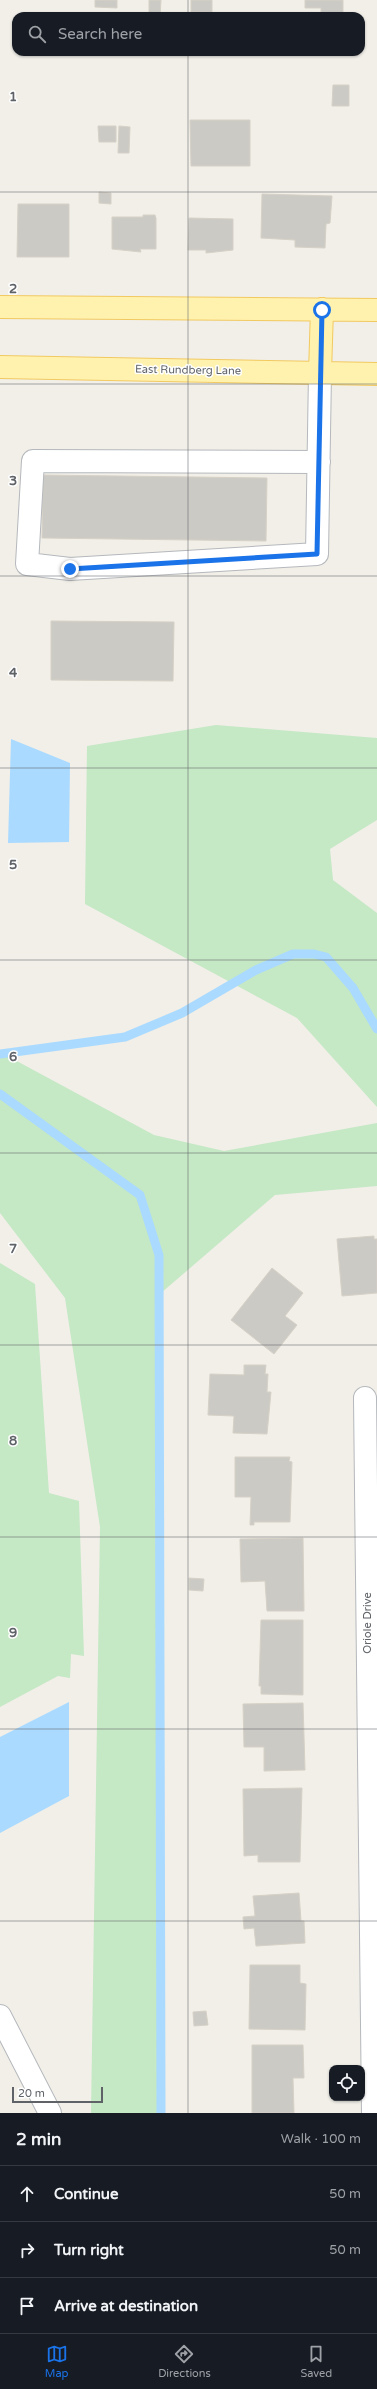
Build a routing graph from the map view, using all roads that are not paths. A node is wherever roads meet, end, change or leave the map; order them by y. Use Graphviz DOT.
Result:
graph roads {
  1 [pos="0,307"];
  2 [pos="322,310"];
  3 [pos="377,310"];
  4 [pos="0,367"];
  5 [pos="320,373"];
  6 [pos="377,374"];
  7 [pos="319,462"];
  8 [pos="365,1398"];
  9 [pos="373,1796"];
  10 [pos="0,2016"];
  11 [pos="50,2113"];
  12 [pos="373,2113"];
  1 -- 2 [label="main road"];
  2 -- 3 [label="main road"];
  2 -- 5 [label="main road"];
  4 -- 5 [label="main road, East Rundberg Lane"];
  5 -- 6 [label="main road, East Rundberg Lane"];
  5 -- 7 [label="street"];
  7 -- 7 [label="street"];
  8 -- 9 [label="street, Oriole Drive"];
  9 -- 12 [label="street, Oriole Drive"];
  10 -- 11 [label="street"];
}
